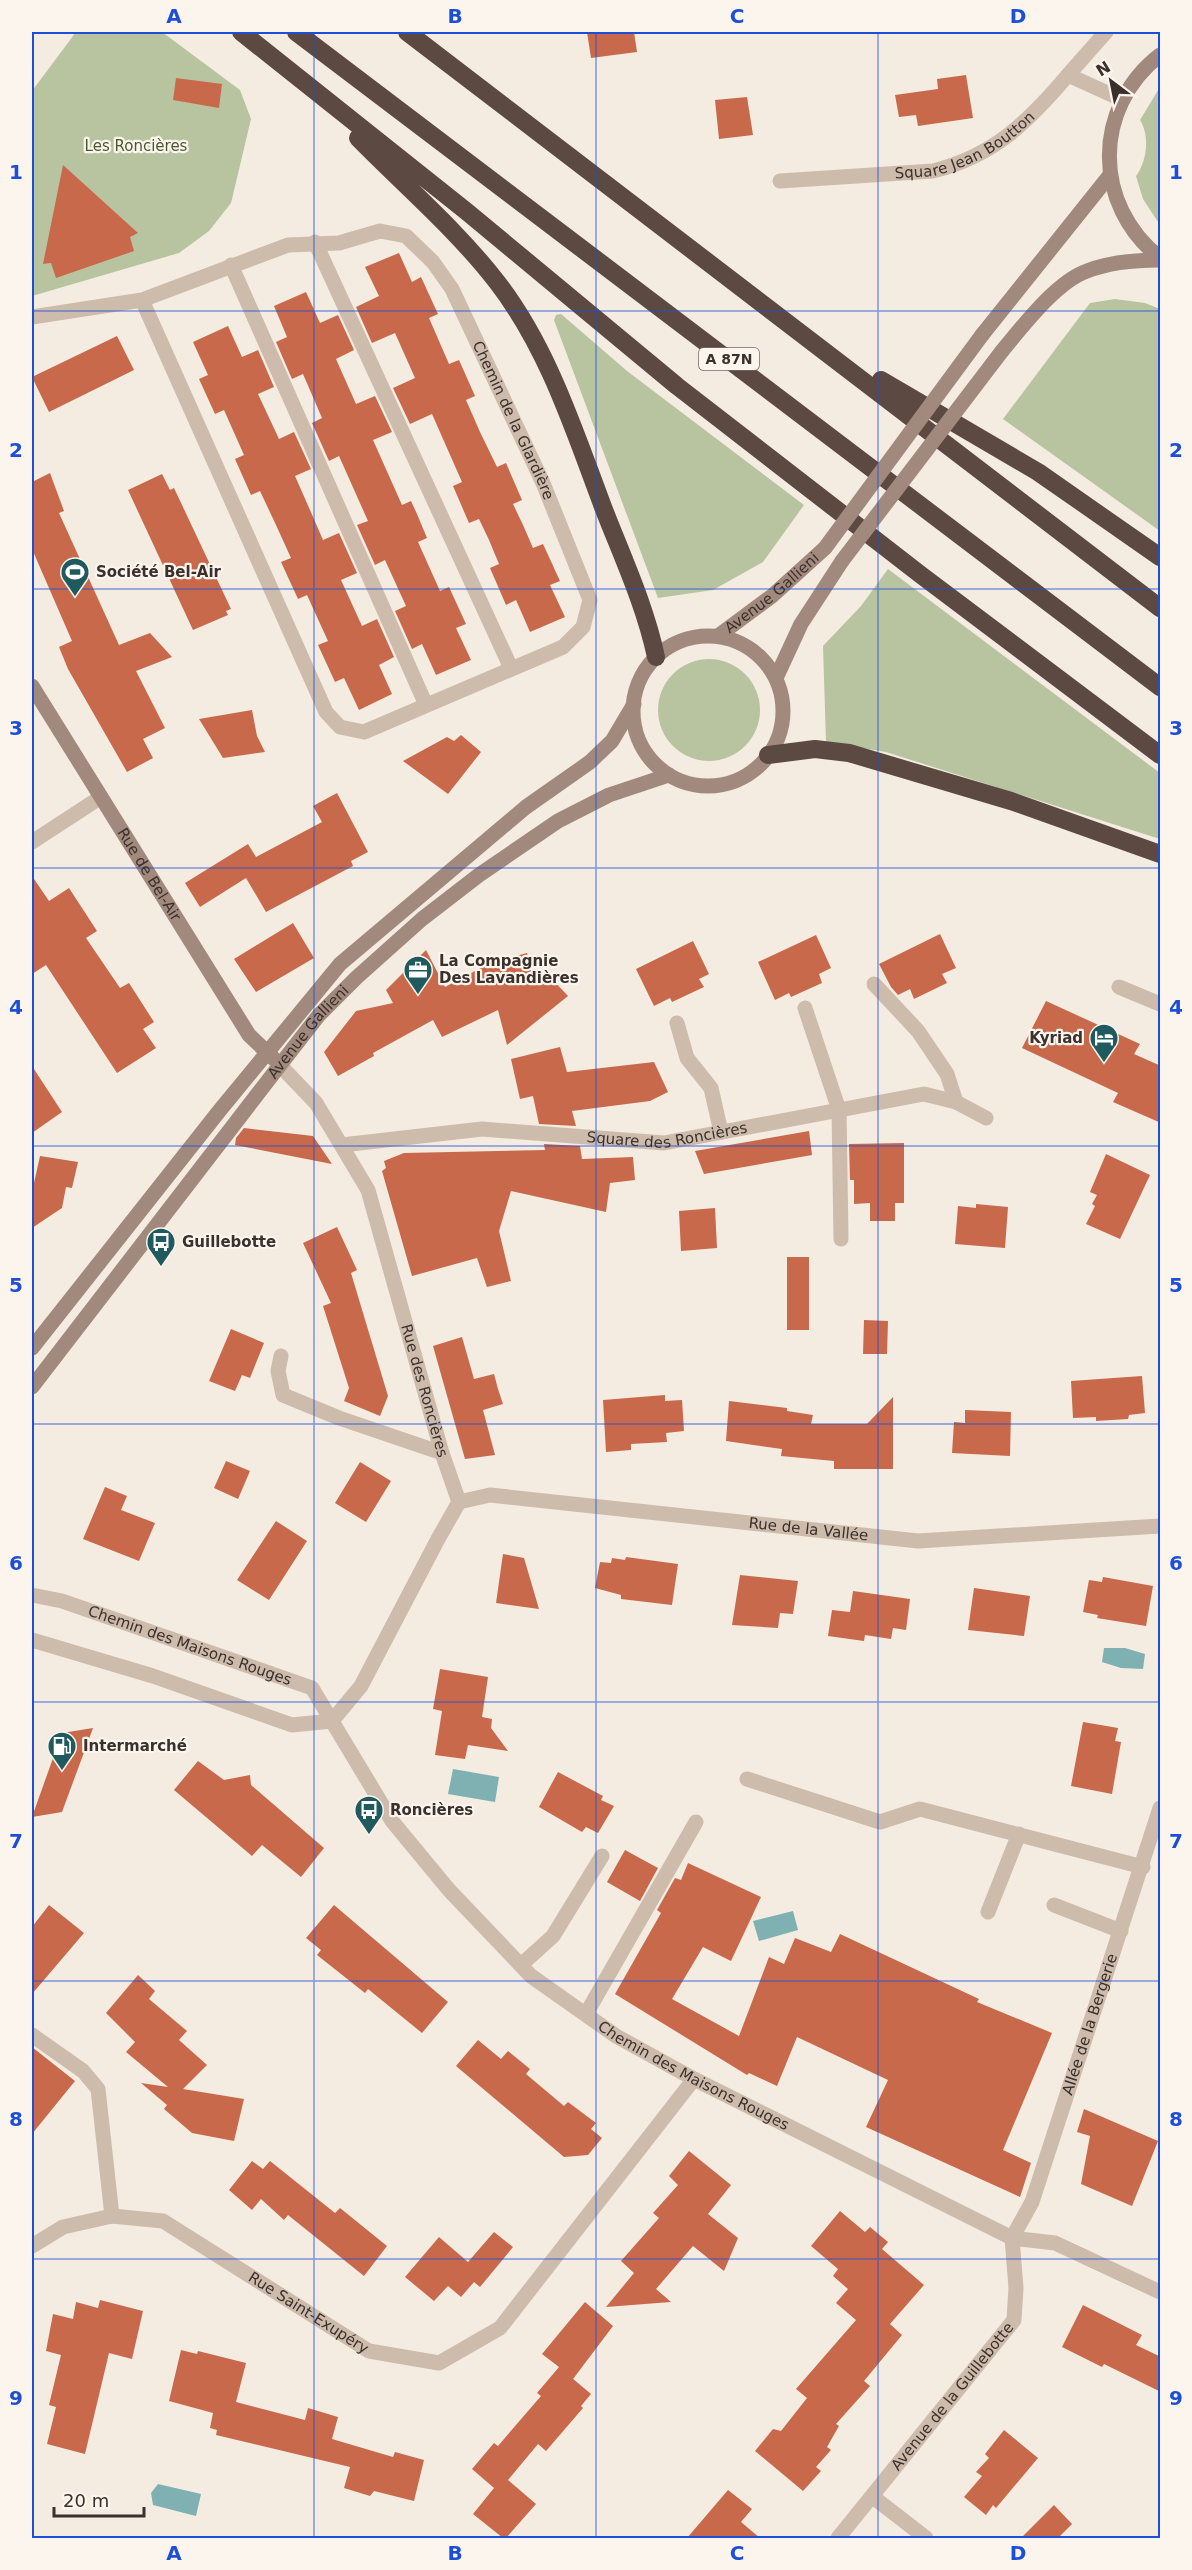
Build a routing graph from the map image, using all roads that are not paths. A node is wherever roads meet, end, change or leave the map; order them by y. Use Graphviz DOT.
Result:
graph roads {
  1 [pos="241,32"];
  2 [pos="296,32"];
  3 [pos="407,32"];
  4 [pos="1106,32"];
  5 [pos="1161,46"];
  6 [pos="1157,58"];
  7 [pos="1068,75"];
  8 [pos="304,84"];
  9 [pos="1123,100"];
  10 [pos="1110,175"];
  11 [pos="780,181"];
  12 [pos="315,243"];
  13 [pos="1161,259"];
  14 [pos="231,265"];
  15 [pos="142,300"];
  16 [pos="32,316"];
  17 [pos="818,344"];
  18 [pos="1161,557"];
  19 [pos="1161,608"];
  20 [pos="718,636"];
  21 [pos="656,657"];
  22 [pos="511,668"];
  23 [pos="776,678"];
  24 [pos="32,687"];
  25 [pos="1161,687"];
  26 [pos="634,704"];
  27 [pos="426,705"];
  28 [pos="768,755"];
  29 [pos="1161,755"];
  30 [pos="669,775"];
  31 [pos="101,797"];
  32 [pos="32,842"];
  33 [pos="1161,854"];
  34 [pos="874,984"];
  35 [pos="1119,987"];
  36 [pos="1161,1004"];
  37 [pos="805,1008"];
  38 [pos="677,1023"];
  39 [pos="273,1058"];
  40 [pos="956,1102"];
  41 [pos="839,1110"];
  42 [pos="986,1118"];
  43 [pos="721,1132"];
  44 [pos="342,1145"];
  45 [pos="841,1239"];
  46 [pos="32,1348"];
  47 [pos="281,1356"];
  48 [pos="32,1387"];
  49 [pos="442,1453"];
  50 [pos="459,1502"];
  51 [pos="1161,1526"];
  52 [pos="32,1595"];
  53 [pos="32,1640"];
  54 [pos="332,1721"];
  55 [pos="747,1779"];
  56 [pos="1161,1808"];
  57 [pos="696,1822"];
  58 [pos="1158,1826"];
  59 [pos="1019,1834"];
  60 [pos="602,1856"];
  61 [pos="1143,1867"];
  62 [pos="1054,1905"];
  63 [pos="988,1912"];
  64 [pos="1121,1931"];
  65 [pos="521,1965"];
  66 [pos="586,2014"];
  67 [pos="32,2035"];
  68 [pos="694,2079"];
  69 [pos="112,2216"];
  70 [pos="1012,2238"];
  71 [pos="32,2246"];
  72 [pos="1161,2292"];
  73 [pos="873,2497"];
  74 [pos="838,2538"];
  75 [pos="926,2538"];
  1 -- 8 [label="highway"];
  2 -- 25 [label="highway, A 87N"];
  3 -- 17 [label="highway"];
  4 -- 7 [label="street, Square Jean Boutton"];
  5 -- 6 [label="main road"];
  6 -- 9 [label="main road"];
  7 -- 9 [label="street"];
  7 -- 11 [label="street, Square Jean Boutton"];
  8 -- 21 [label="highway"];
  8 -- 29 [label="highway"];
  9 -- 10 [label="main road"];
  10 -- 13 [label="main road"];
  10 -- 20 [label="main road, Avenue Gallieni, bridge"];
  12 -- 14 [label="street, Chemin de la Glardière"];
  12 -- 22 [label="street"];
  12 -- 22 [label="street, Chemin de la Glardière"];
  13 -- 23 [label="main road, Avenue Gallieni, bridge"];
  14 -- 15 [label="street, Chemin de la Glardière"];
  14 -- 27 [label="street"];
  15 -- 16 [label="street, Chemin de la Glardière"];
  15 -- 27 [label="street, Chemin de la Glardière"];
  17 -- 18 [label="highway"];
  17 -- 19 [label="highway"];
  20 -- 21 [label="main road, Avenue Gallieni"];
  20 -- 23 [label="main road, Avenue Gallieni"];
  21 -- 26 [label="main road, Avenue Gallieni"];
  22 -- 27 [label="street, Chemin de la Glardière"];
  23 -- 28 [label="main road, Avenue Gallieni"];
  24 -- 31 [label="main road, Rue de Bel-Air"];
  26 -- 30 [label="main road, Avenue Gallieni"];
  26 -- 39 [label="main road, Avenue Gallieni"];
  28 -- 30 [label="main road, Avenue Gallieni"];
  28 -- 33 [label="highway"];
  30 -- 39 [label="main road, Avenue Gallieni"];
  31 -- 32 [label="street"];
  31 -- 39 [label="main road, Rue de Bel-Air"];
  34 -- 40 [label="street"];
  35 -- 36 [label="street"];
  37 -- 41 [label="street"];
  38 -- 43 [label="street"];
  39 -- 44 [label="street, Rue des Roncières"];
  39 -- 46 [label="main road, Avenue Gallieni"];
  39 -- 48 [label="main road, Avenue Gallieni"];
  40 -- 41 [label="street, Square des Roncières"];
  40 -- 42 [label="street, Square des Roncières"];
  41 -- 43 [label="street, Square des Roncières"];
  41 -- 45 [label="street"];
  43 -- 44 [label="street, Square des Roncières"];
  44 -- 49 [label="street, Rue des Roncières"];
  47 -- 49 [label="street"];
  49 -- 50 [label="street, Rue des Roncières"];
  50 -- 51 [label="street, Rue de la Vallée"];
  50 -- 54 [label="street"];
  52 -- 54 [label="street, Chemin des Maisons Rouges"];
  53 -- 54 [label="street"];
  54 -- 65 [label="street, Chemin des Maisons Rouges"];
  55 -- 59 [label="street"];
  56 -- 58 [label="street, Allée de la Bergerie"];
  57 -- 66 [label="street"];
  58 -- 61 [label="street, Allée de la Bergerie"];
  59 -- 61 [label="street"];
  59 -- 63 [label="street"];
  60 -- 65 [label="street"];
  61 -- 64 [label="street, Allée de la Bergerie"];
  62 -- 64 [label="street"];
  64 -- 70 [label="street, Allée de la Bergerie"];
  65 -- 66 [label="street, Chemin des Maisons Rouges"];
  66 -- 68 [label="street, Chemin des Maisons Rouges"];
  67 -- 69 [label="street"];
  68 -- 69 [label="street, Rue Saint-Exupéry"];
  68 -- 70 [label="street, Chemin des Maisons Rouges"];
  69 -- 71 [label="street, Rue Saint-Exupéry"];
  70 -- 72 [label="street, Chemin des Maisons Rouges"];
  70 -- 73 [label="street, Avenue de la Guillebotte"];
  73 -- 74 [label="street, Avenue de la Guillebotte"];
  73 -- 75 [label="street"];
}
